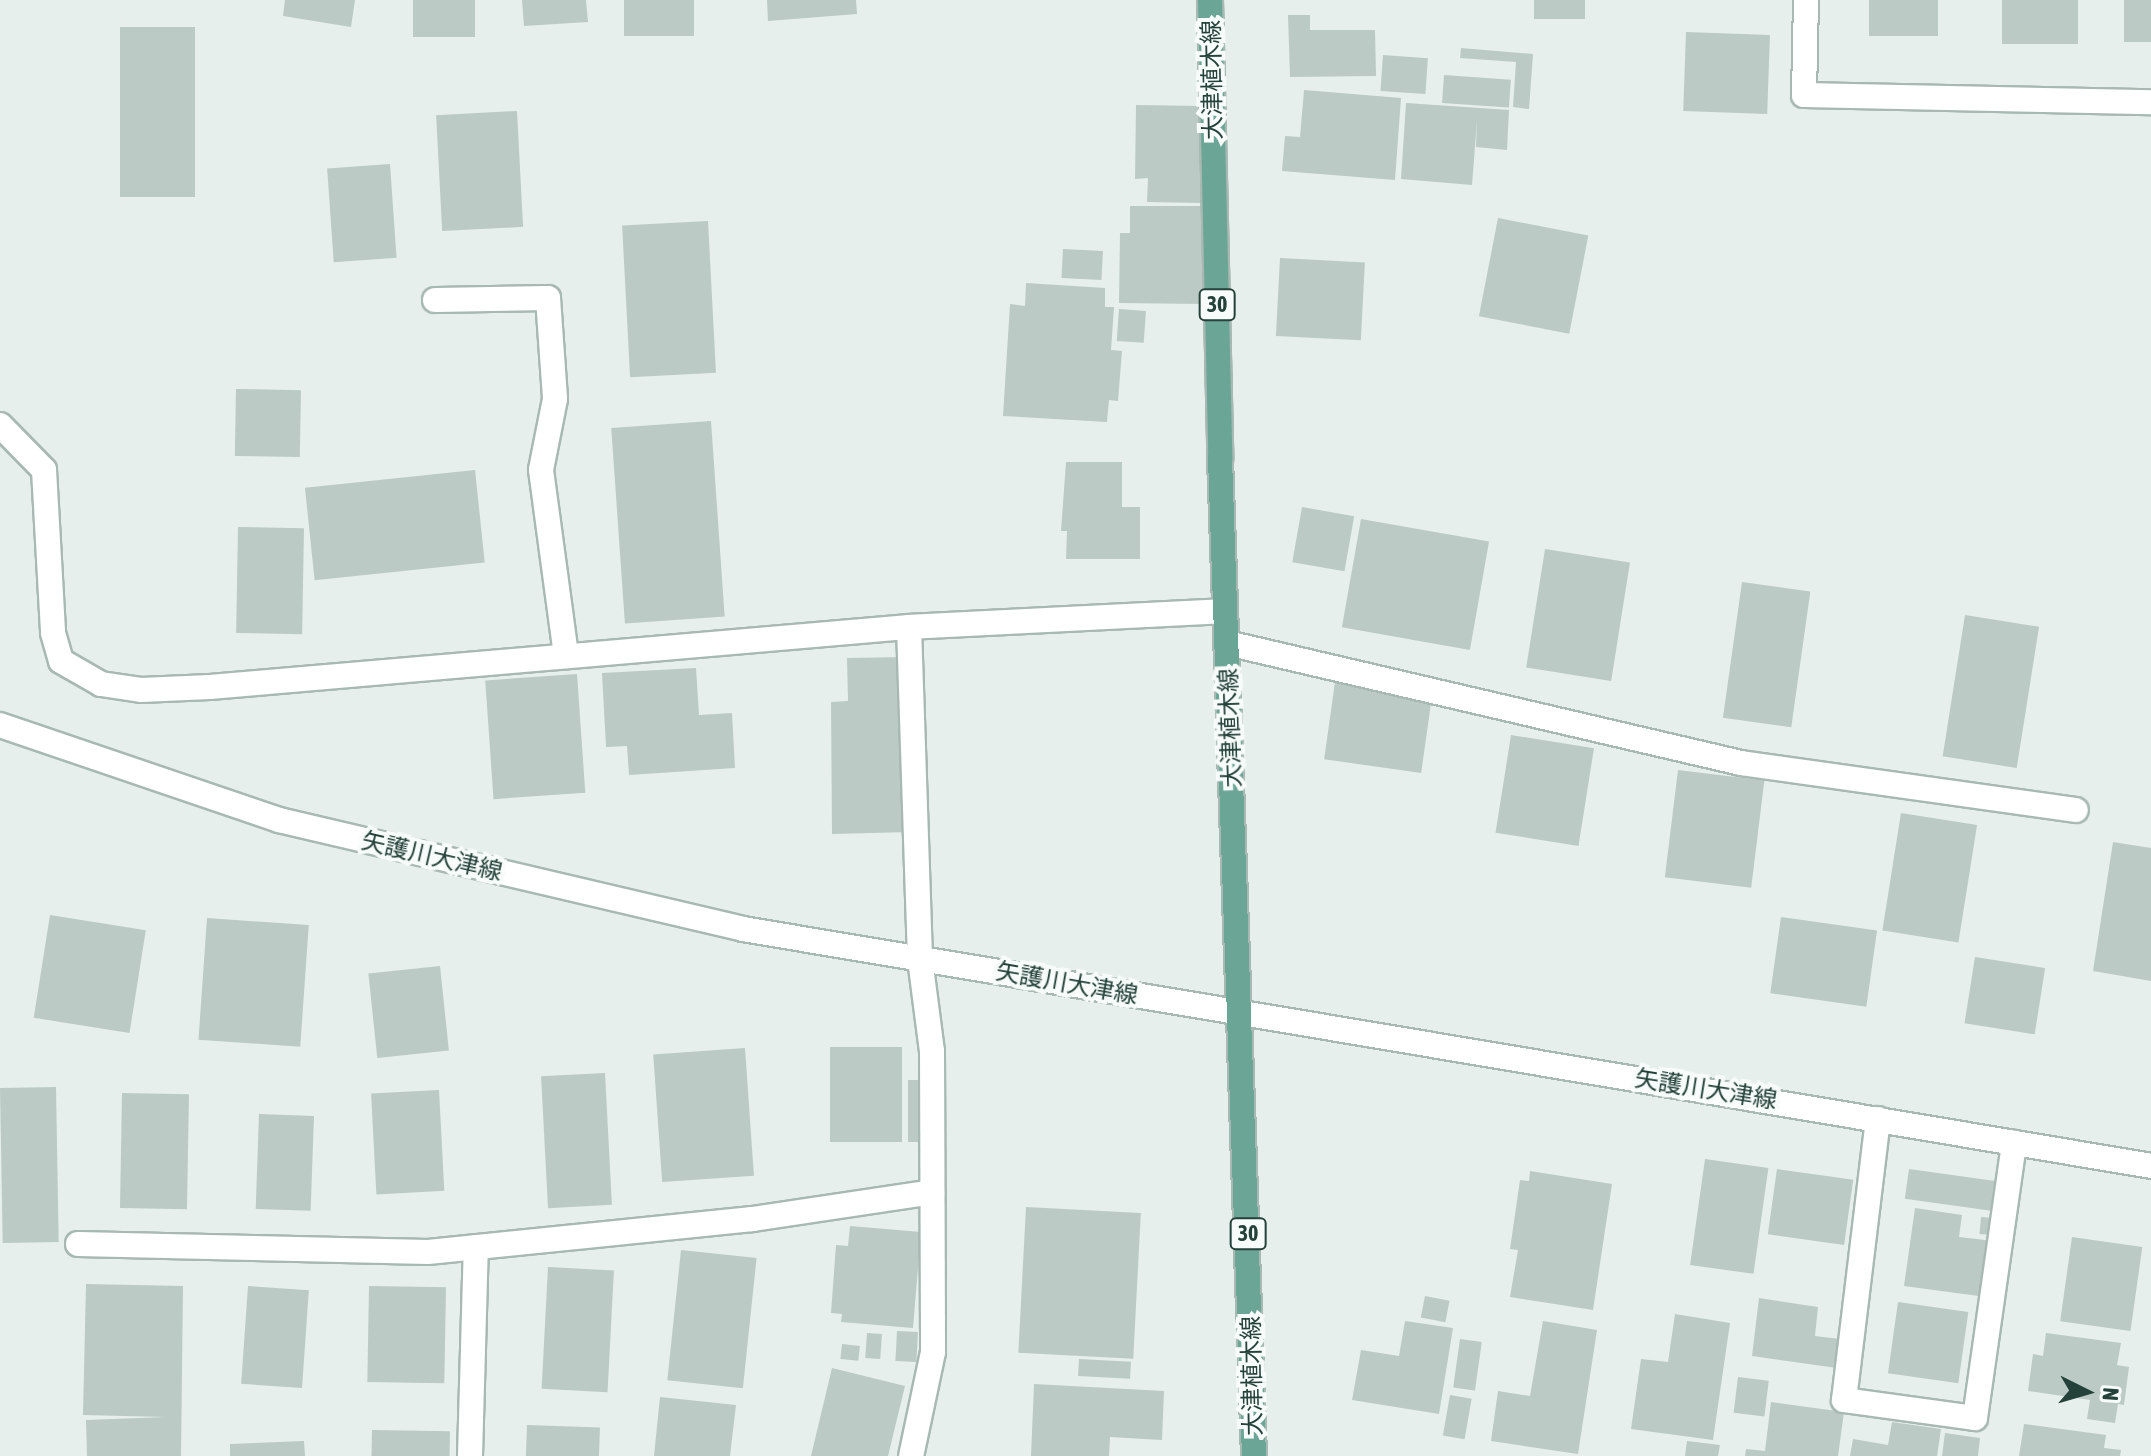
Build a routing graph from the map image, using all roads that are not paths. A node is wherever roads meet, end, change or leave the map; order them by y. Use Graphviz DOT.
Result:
graph roads {
  1 [pos="1210,0"];
  2 [pos="1806,0"];
  3 [pos="2151,102"];
  4 [pos="435,300"];
  5 [pos="0,425"];
  6 [pos="1225,611"];
  7 [pos="909,627"];
  8 [pos="1227,643"];
  9 [pos="566,656"];
  10 [pos="0,725"];
  11 [pos="2076,810"];
  12 [pos="920,959"];
  13 [pos="1242,1013"];
  14 [pos="1878,1119"];
  15 [pos="2014,1143"];
  16 [pos="2151,1166"];
  17 [pos="932,1192"];
  18 [pos="78,1244"];
  19 [pos="476,1247"];
  20 [pos="470,1456"];
  21 [pos="911,1456"];
  22 [pos="1254,1456"];
  1 -- 6 [label="main road, 大津植木線 / 30"];
  2 -- 3 [label="street"];
  4 -- 9 [label="street"];
  5 -- 9 [label="street"];
  6 -- 7 [label="street"];
  6 -- 8 [label="main road, 大津植木線 / 30"];
  7 -- 9 [label="street"];
  7 -- 12 [label="street"];
  8 -- 11 [label="street"];
  8 -- 13 [label="main road, 大津植木線 / 30"];
  10 -- 12 [label="street, 矢護川大津線"];
  12 -- 13 [label="street, 矢護川大津線"];
  12 -- 17 [label="street"];
  13 -- 14 [label="street, 矢護川大津線"];
  13 -- 22 [label="main road, 大津植木線 / 30"];
  14 -- 15 [label="street, 矢護川大津線"];
  14 -- 15 [label="street"];
  15 -- 16 [label="street, 矢護川大津線"];
  17 -- 19 [label="street"];
  17 -- 21 [label="street"];
  18 -- 19 [label="street"];
  19 -- 20 [label="street"];
}
